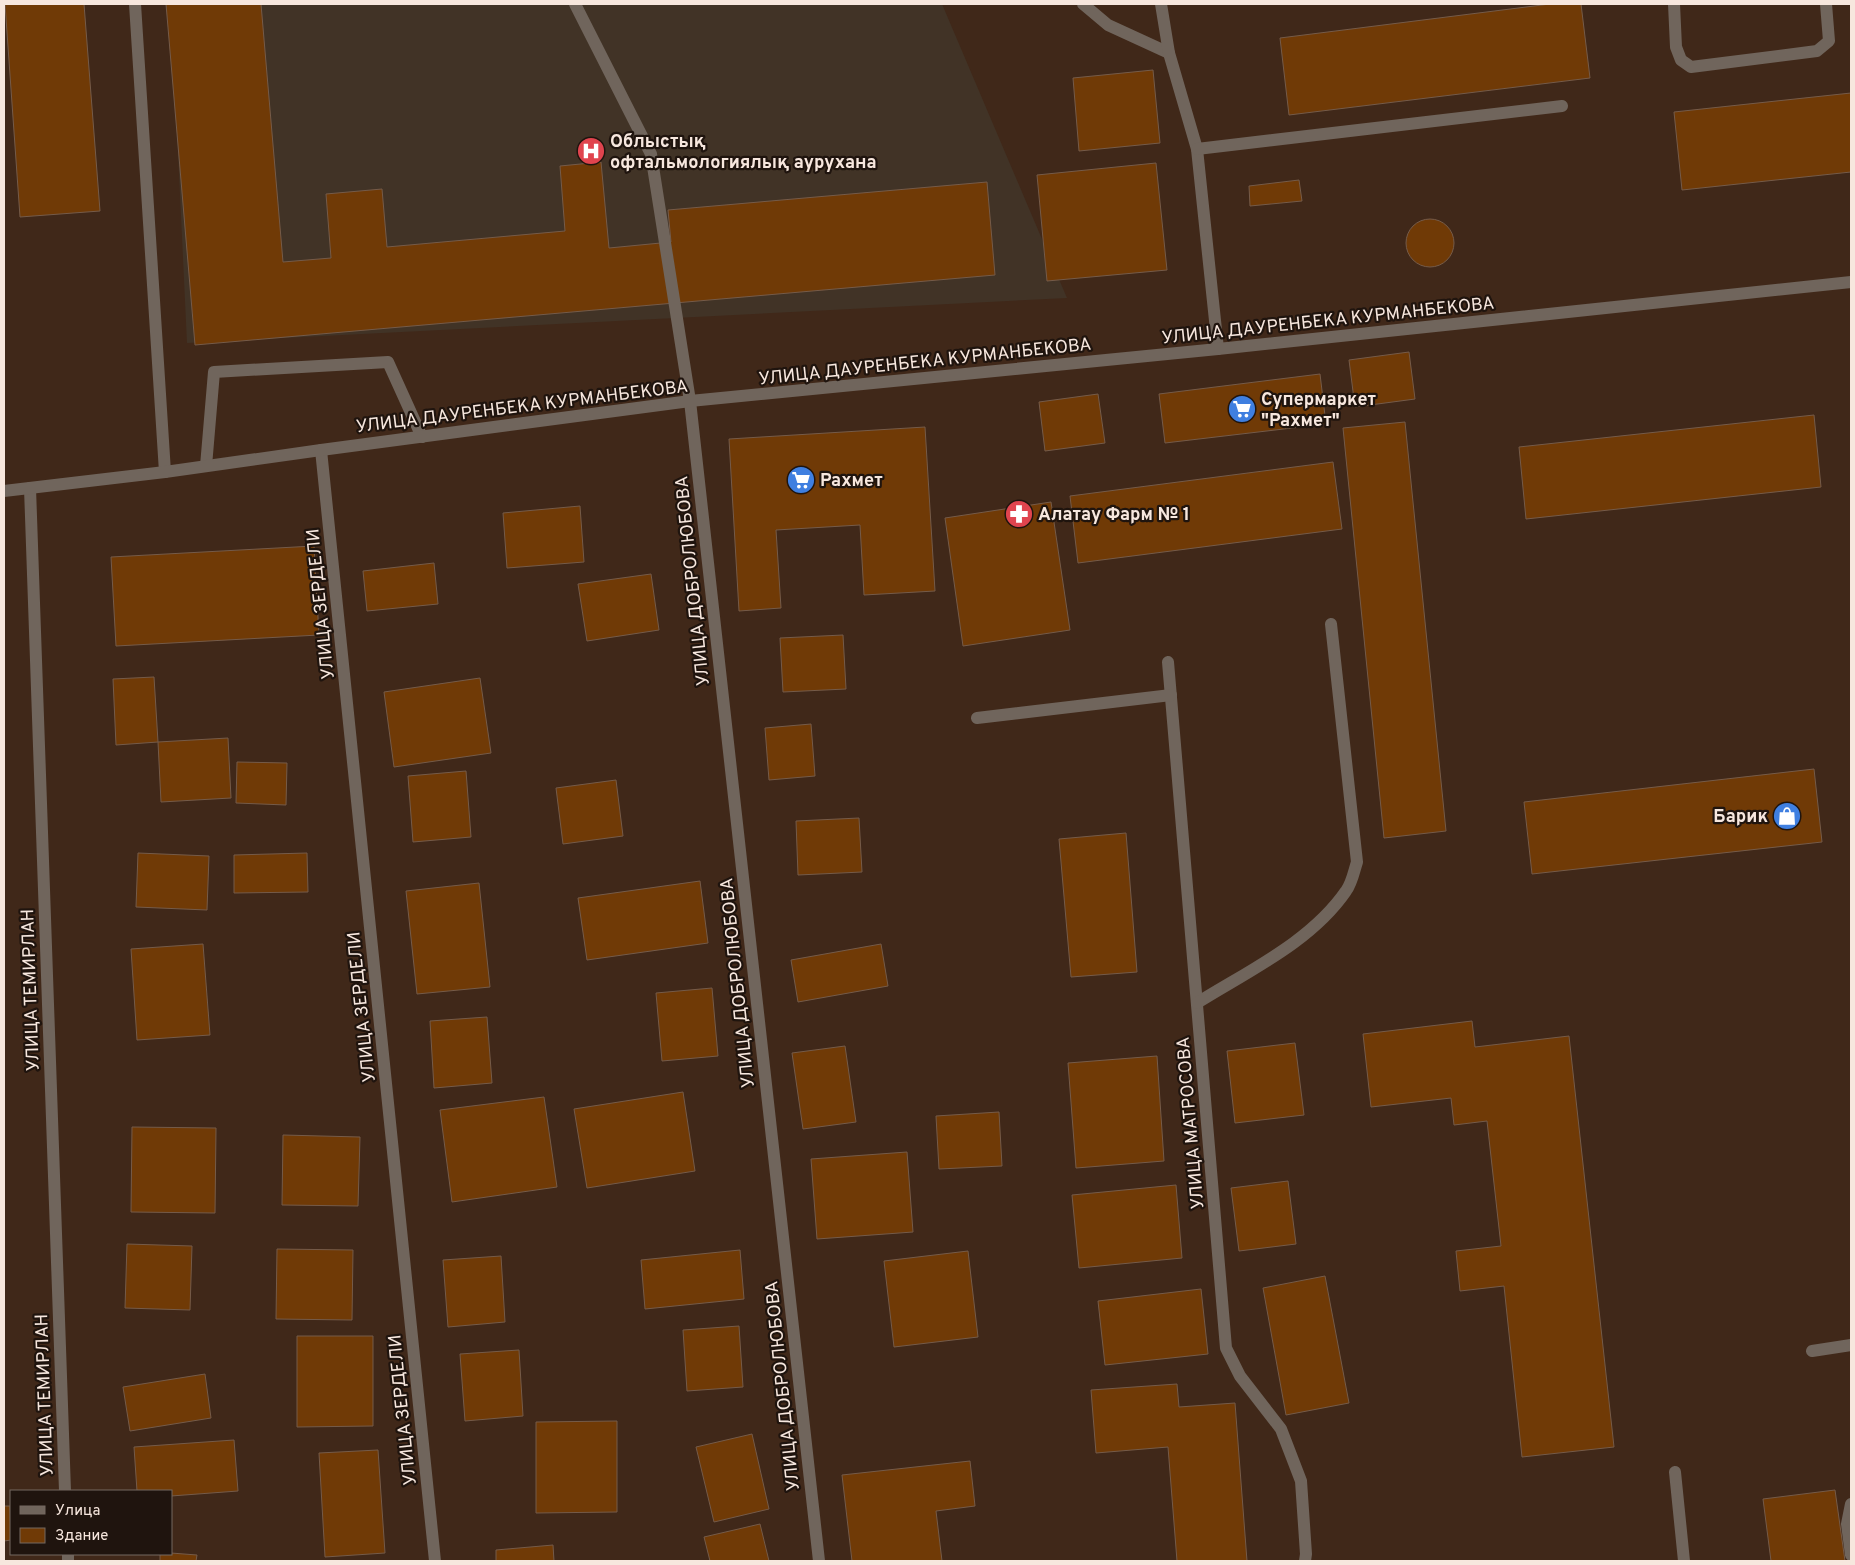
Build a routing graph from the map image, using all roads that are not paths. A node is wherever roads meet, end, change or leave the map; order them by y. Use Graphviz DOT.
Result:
graph roads {
  1 [pos="135,4"];
  2 [pos="575,4"];
  3 [pos="1083,4"];
  4 [pos="1161,4"];
  5 [pos="1674,4"];
  6 [pos="1826,4"];
  7 [pos="1169,53"];
  8 [pos="1562,106"];
  9 [pos="1197,149"];
  10 [pos="1851,282"];
  11 [pos="1218,349"];
  12 [pos="690,401"];
  13 [pos="422,437"];
  14 [pos="322,450"];
  15 [pos="206,466"];
  16 [pos="165,472"];
  17 [pos="30,488"];
  18 [pos="4,491"];
  19 [pos="1332,624"];
  20 [pos="1168,662"];
  21 [pos="1172,695"];
  22 [pos="977,718"];
  23 [pos="1197,1003"];
  24 [pos="1851,1345"];
  25 [pos="1812,1350"];
  26 [pos="1674,1472"];
  27 [pos="65,1490"];
  28 [pos="1851,1504"];
  29 [pos="1851,1555"];
  30 [pos="436,1561"];
  31 [pos="818,1561"];
  32 [pos="1305,1561"];
  33 [pos="1684,1561"];
  1 -- 16 [label="street"];
  2 -- 12 [label="street, УЛИЦА ДОБРОЛЮБОВА"];
  3 -- 7 [label="street"];
  4 -- 7 [label="street"];
  5 -- 6 [label="street"];
  7 -- 9 [label="street"];
  8 -- 9 [label="street"];
  9 -- 11 [label="street"];
  10 -- 11 [label="street, УЛИЦА ДАУРЕНБЕКА КУРМАНБЕКОВА"];
  11 -- 12 [label="street, УЛИЦА ДАУРЕНБЕКА КУРМАНБЕКОВА"];
  12 -- 13 [label="street, УЛИЦА ДАУРЕНБЕКА КУРМАНБЕКОВА"];
  12 -- 31 [label="street, УЛИЦА ДОБРОЛЮБОВА"];
  13 -- 14 [label="street, УЛИЦА ДАУРЕНБЕКА КУРМАНБЕКОВА"];
  13 -- 15 [label="street"];
  14 -- 15 [label="street, УЛИЦА ДАУРЕНБЕКА КУРМАНБЕКОВА"];
  14 -- 30 [label="street, УЛИЦА ЗЕРДЕЛИ"];
  15 -- 16 [label="street, УЛИЦА ДАУРЕНБЕКА КУРМАНБЕКОВА"];
  16 -- 17 [label="street, УЛИЦА ДАУРЕНБЕКА КУРМАНБЕКОВА"];
  17 -- 18 [label="street, УЛИЦА ДАУРЕНБЕКА КУРМАНБЕКОВА"];
  17 -- 27 [label="street, УЛИЦА ТЕМИРЛАН"];
  19 -- 23 [label="street"];
  20 -- 21 [label="street, УЛИЦА МАТРОСОВА"];
  21 -- 22 [label="street"];
  21 -- 23 [label="street, УЛИЦА МАТРОСОВА"];
  23 -- 32 [label="street, УЛИЦА МАТРОСОВА"];
  24 -- 25 [label="street"];
  26 -- 33 [label="street"];
  28 -- 29 [label="street"];
}
